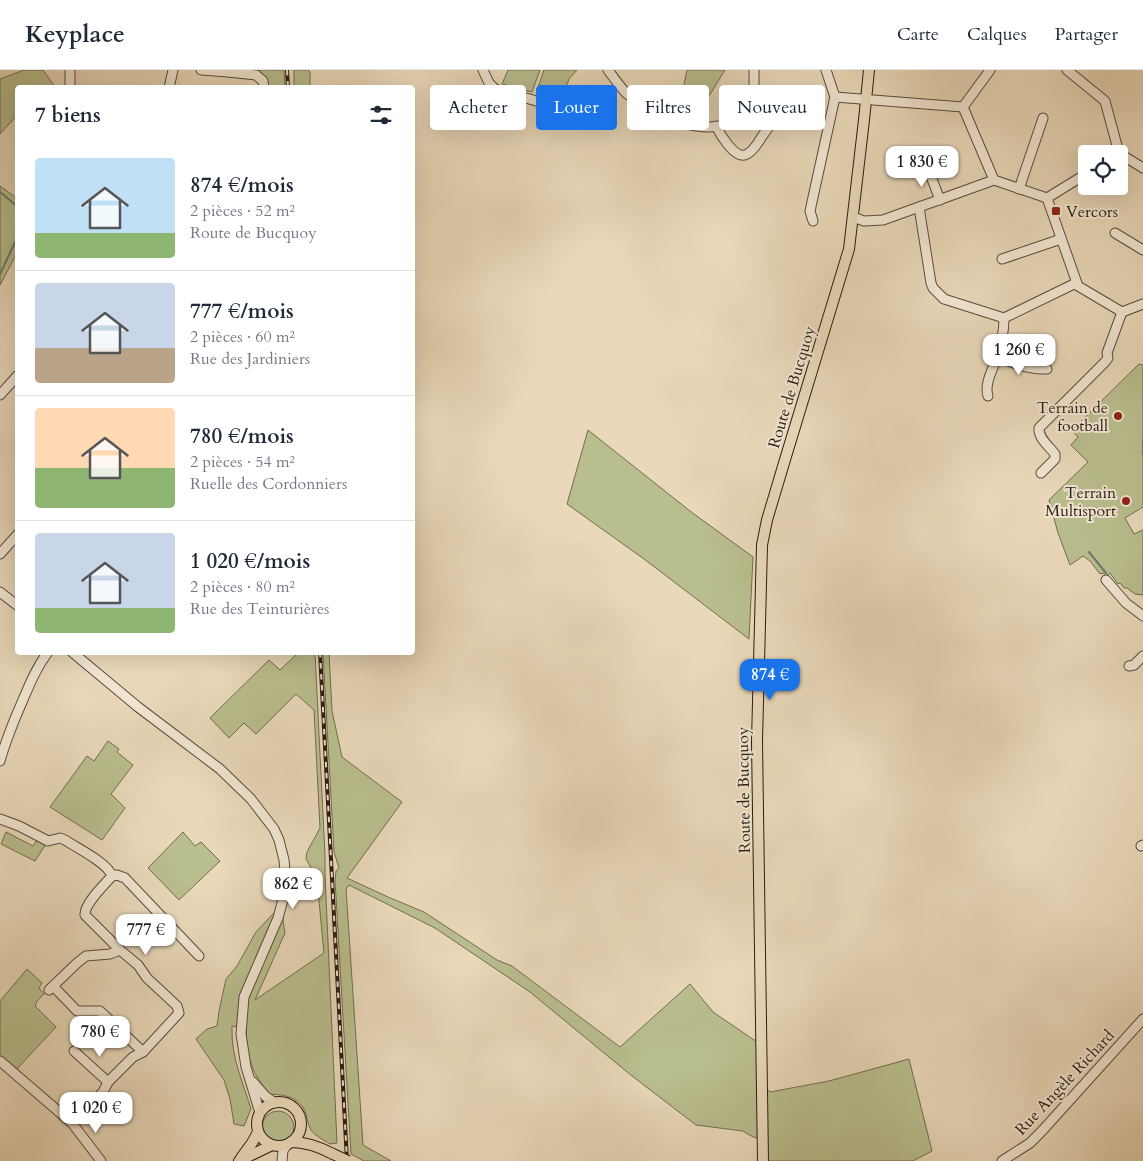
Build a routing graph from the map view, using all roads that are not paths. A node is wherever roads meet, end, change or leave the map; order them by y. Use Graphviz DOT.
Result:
graph roads {
  1 [pos="70,70"];
  2 [pos="173,70"];
  3 [pos="201,70"];
  4 [pos="483,70"];
  5 [pos="608,70"];
  6 [pos="754,70"];
  7 [pos="826,70"];
  8 [pos="869,70"];
  9 [pos="990,70"];
  10 [pos="1067,70"];
  11 [pos="229,71"];
  12 [pos="70,85"];
  13 [pos="170,85"];
  14 [pos="264,85"];
  15 [pos="754,85"];
  16 [pos="835,97"];
  17 [pos="866,99"];
  18 [pos="536,101"];
  19 [pos="963,107"];
  20 [pos="1043,118"];
  21 [pos="716,126"];
  22 [pos="719,126"];
  23 [pos="766,130"];
  24 [pos="1117,145"];
  25 [pos="1128,159"];
  26 [pos="921,162"];
  27 [pos="1143,168"];
  28 [pos="1078,179"];
  29 [pos="994,180"];
  30 [pos="1019,189"];
  31 [pos="1047,198"];
  32 [pos="940,200"];
  33 [pos="919,207"];
  34 [pos="853,217"];
  35 [pos="813,221"];
  36 [pos="1114,233"];
  37 [pos="1061,239"];
  38 [pos="1143,250"];
  39 [pos="1002,259"];
  40 [pos="1076,283"];
  41 [pos="1143,304"];
  42 [pos="1122,312"];
  43 [pos="1004,318"];
  44 [pos="997,356"];
  45 [pos="1047,369"];
  46 [pos="15,378"];
  47 [pos="0,395"];
  48 [pos="988,396"];
  49 [pos="1041,474"];
  50 [pos="15,537"];
  51 [pos="0,554"];
  52 [pos="1106,580"];
  53 [pos="0,592"];
  54 [pos="15,604"];
  55 [pos="1143,616"];
  56 [pos="46,655"];
  57 [pos="76,655"];
  58 [pos="1143,656"];
  59 [pos="1129,666"];
  60 [pos="0,761"];
  61 [pos="0,819"];
  62 [pos="112,876"];
  63 [pos="120,950"];
  64 [pos="199,956"];
  65 [pos="1143,1019"];
  66 [pos="74,1051"];
  67 [pos="142,1052"];
  68 [pos="0,1061"];
  69 [pos="251,1080"];
  70 [pos="108,1082"];
  71 [pos="275,1103"];
  72 [pos="260,1113"];
  73 [pos="72,1123"];
  74 [pos="300,1128"];
  75 [pos="258,1132"];
  76 [pos="290,1143"];
  77 [pos="273,1145"];
  78 [pos="320,1148"];
  79 [pos="282,1159"];
  80 [pos="101,1161"];
  81 [pos="239,1161"];
  82 [pos="348,1161"];
  83 [pos="763,1161"];
  84 [pos="1002,1161"];
  1 -- 12 [label="street"];
  2 -- 13 [label="street"];
  3 -- 11 [label="street"];
  4 -- 18 [label="street"];
  5 -- 21 [label="street"];
  6 -- 15 [label="street"];
  7 -- 16 [label="street"];
  8 -- 17 [label="main road, Route de Bucquoy"];
  9 -- 19 [label="street"];
  10 -- 24 [label="street"];
  11 -- 14 [label="street"];
  16 -- 17 [label="street"];
  16 -- 35 [label="street"];
  17 -- 19 [label="street"];
  17 -- 34 [label="main road, Route de Bucquoy"];
  19 -- 29 [label="street"];
  20 -- 30 [label="street"];
  21 -- 22 [label="street"];
  21 -- 23 [label="street"];
  25 -- 27 [label="street"];
  26 -- 32 [label="street"];
  28 -- 31 [label="street"];
  29 -- 30 [label="street"];
  29 -- 32 [label="street"];
  30 -- 31 [label="street"];
  31 -- 37 [label="street"];
  32 -- 33 [label="street"];
  33 -- 34 [label="street"];
  33 -- 43 [label="street"];
  34 -- 83 [label="main road, Route de Bucquoy"];
  36 -- 38 [label="street"];
  37 -- 39 [label="street"];
  37 -- 40 [label="street"];
  40 -- 42 [label="street"];
  40 -- 43 [label="street"];
  41 -- 42 [label="street"];
  42 -- 49 [label="street"];
  43 -- 44 [label="street"];
  44 -- 45 [label="street"];
  44 -- 48 [label="street"];
  46 -- 47 [label="street"];
  50 -- 51 [label="street"];
  52 -- 55 [label="street"];
  53 -- 54 [label="street"];
  56 -- 60 [label="street"];
  57 -- 69 [label="street"];
  58 -- 59 [label="street"];
  61 -- 62 [label="street"];
  62 -- 63 [label="street"];
  62 -- 64 [label="street"];
  63 -- 67 [label="street"];
  63 -- 67 [label="street"];
  65 -- 84 [label="street, Rue Angèle Richard"];
  66 -- 70 [label="street"];
  67 -- 70 [label="street"];
  68 -- 73 [label="street"];
  69 -- 71 [label="street"];
  69 -- 72 [label="street"];
  70 -- 73 [label="street"];
  71 -- 72 [label="main road"];
  71 -- 74 [label="main road"];
  72 -- 75 [label="main road"];
  73 -- 80 [label="street"];
  74 -- 76 [label="main road"];
  74 -- 78 [label="main road"];
  75 -- 77 [label="main road"];
  75 -- 81 [label="main road"];
  76 -- 77 [label="main road"];
  76 -- 78 [label="main road"];
  76 -- 79 [label="street"];
  77 -- 79 [label="street"];
  77 -- 81 [label="main road"];
  78 -- 82 [label="main road, bridge"];
}
